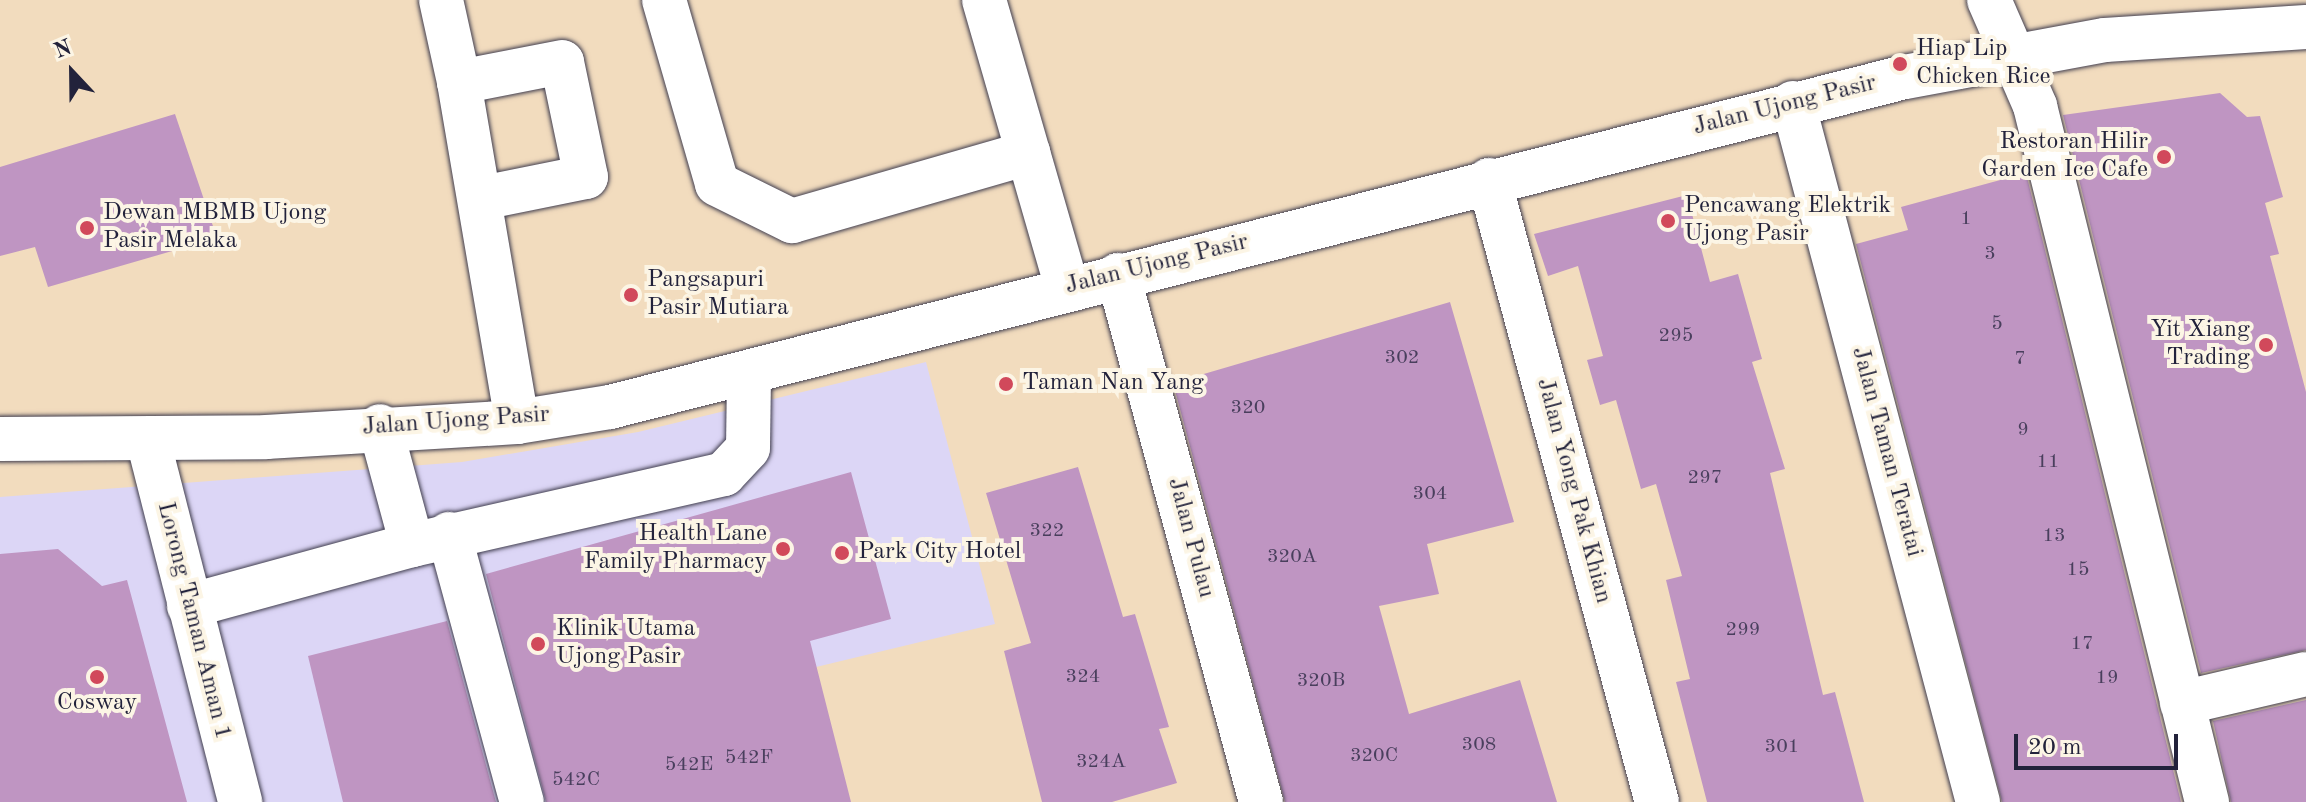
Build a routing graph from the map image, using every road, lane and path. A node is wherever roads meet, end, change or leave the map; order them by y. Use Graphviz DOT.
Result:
graph roads {
  1 [pos="441,0"];
  2 [pos="664,0"];
  3 [pos="984,0"];
  4 [pos="1989,0"];
  5 [pos="2306,27"];
  6 [pos="2011,57"];
  7 [pos="459,82"];
  8 [pos="1793,103"];
  9 [pos="1028,153"];
  10 [pos="1489,180"];
  11 [pos="482,198"];
  12 [pos="1118,275"];
  13 [pos="1067,288"];
  14 [pos="749,377"];
  15 [pos="517,422"];
  16 [pos="380,426"];
  17 [pos="0,439"];
  18 [pos="148,440"];
  19 [pos="431,540"];
  20 [pos="189,606"];
  21 [pos="2306,674"];
  22 [pos="2182,703"];
  23 [pos="240,802"];
  24 [pos="522,802"];
  25 [pos="1261,802"];
  26 [pos="1657,802"];
  27 [pos="1978,802"];
  28 [pos="2207,802"];
  1 -- 7 [label="street"];
  2 -- 9 [label="street"];
  3 -- 9 [label="street"];
  4 -- 6 [label="street"];
  5 -- 6 [label="street, Jalan Ujong Pasir"];
  6 -- 8 [label="street, Jalan Ujong Pasir"];
  6 -- 22 [label="street"];
  7 -- 11 [label="street"];
  7 -- 11 [label="street"];
  8 -- 10 [label="street, Jalan Ujong Pasir"];
  8 -- 27 [label="street, Jalan Taman Teratai"];
  9 -- 13 [label="street"];
  10 -- 12 [label="street, Jalan Ujong Pasir"];
  10 -- 26 [label="street, Jalan Yong Pak Khian"];
  11 -- 15 [label="street"];
  12 -- 13 [label="street, Jalan Ujong Pasir"];
  12 -- 25 [label="street, Jalan Pulau"];
  13 -- 14 [label="street, Jalan Ujong Pasir"];
  14 -- 15 [label="street, Jalan Ujong Pasir"];
  14 -- 19 [label="street"];
  15 -- 16 [label="street, Jalan Ujong Pasir"];
  16 -- 18 [label="street, Jalan Ujong Pasir"];
  16 -- 19 [label="street"];
  17 -- 18 [label="street, Jalan Ujong Pasir"];
  18 -- 20 [label="street, Lorong Taman Aman 1"];
  19 -- 20 [label="street"];
  19 -- 24 [label="street"];
  20 -- 23 [label="street, Lorong Taman Aman 1"];
  21 -- 22 [label="street"];
  22 -- 28 [label="street"];
}
